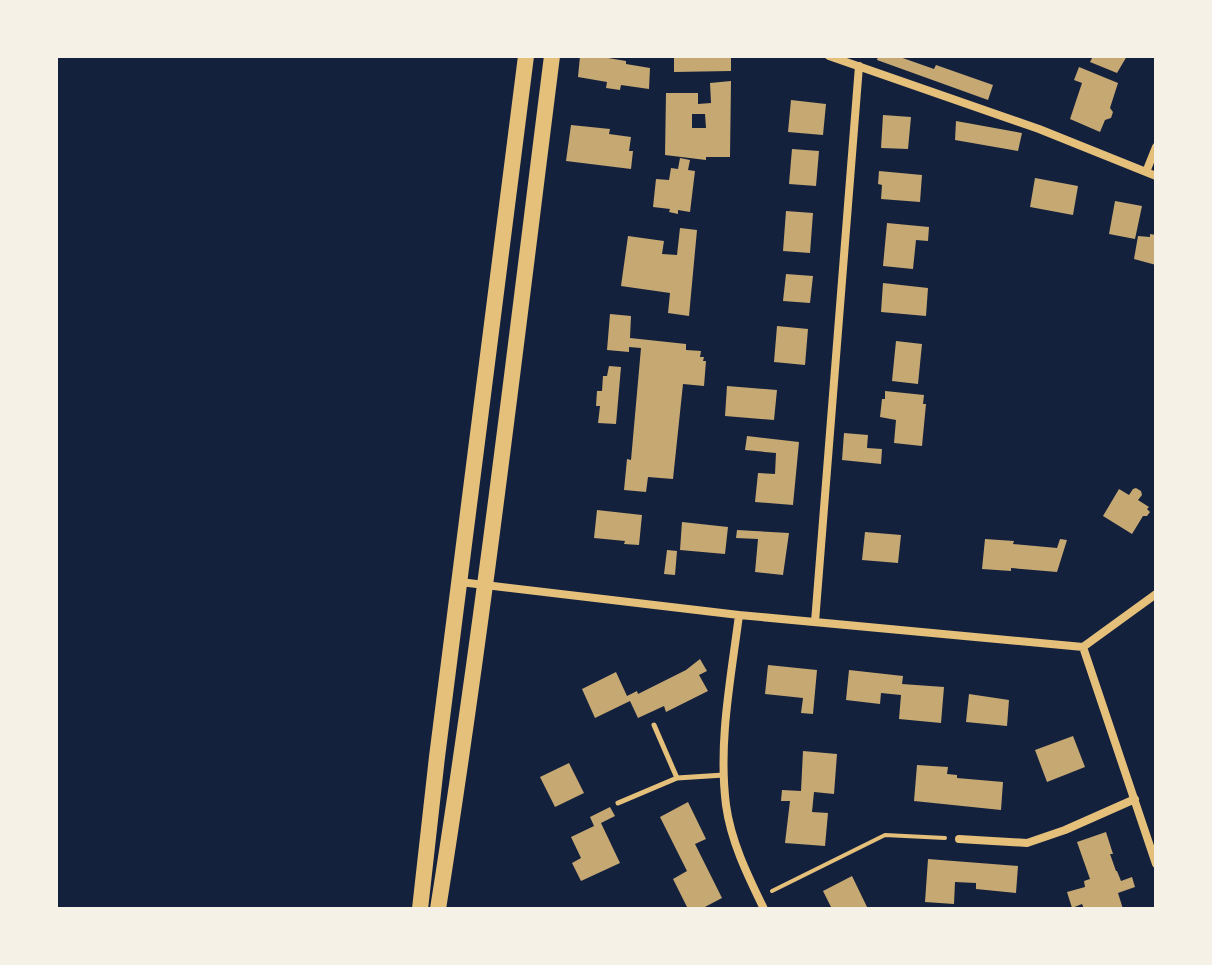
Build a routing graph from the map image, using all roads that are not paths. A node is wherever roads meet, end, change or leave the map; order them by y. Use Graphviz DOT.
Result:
graph roads {
  1 [pos="526,56"];
  2 [pos="552,56"];
  3 [pos="829,56"];
  4 [pos="859,66"];
  5 [pos="1156,147"];
  6 [pos="1146,172"];
  7 [pos="1156,176"];
  8 [pos="460,582"];
  9 [pos="485,586"];
  10 [pos="1156,594"];
  11 [pos="739,615"];
  12 [pos="815,622"];
  13 [pos="1083,647"];
  14 [pos="654,725"];
  15 [pos="724,775"];
  16 [pos="677,778"];
  17 [pos="1135,799"];
  18 [pos="618,803"];
  19 [pos="959,839"];
  20 [pos="1156,864"];
  21 [pos="420,909"];
  22 [pos="438,909"];
  23 [pos="764,909"];
  1 -- 8 [label="main road"];
  2 -- 9 [label="main road"];
  3 -- 4 [label="street"];
  4 -- 6 [label="street"];
  4 -- 12 [label="street"];
  5 -- 6 [label="street"];
  6 -- 7 [label="street"];
  8 -- 9 [label="street"];
  8 -- 21 [label="main road"];
  9 -- 11 [label="street"];
  9 -- 22 [label="main road"];
  10 -- 13 [label="street"];
  11 -- 12 [label="street"];
  11 -- 15 [label="street"];
  12 -- 13 [label="street"];
  13 -- 17 [label="street"];
  14 -- 16 [label="lane"];
  15 -- 16 [label="lane"];
  15 -- 23 [label="street"];
  16 -- 18 [label="lane"];
  17 -- 19 [label="street"];
  17 -- 20 [label="street"];
}
